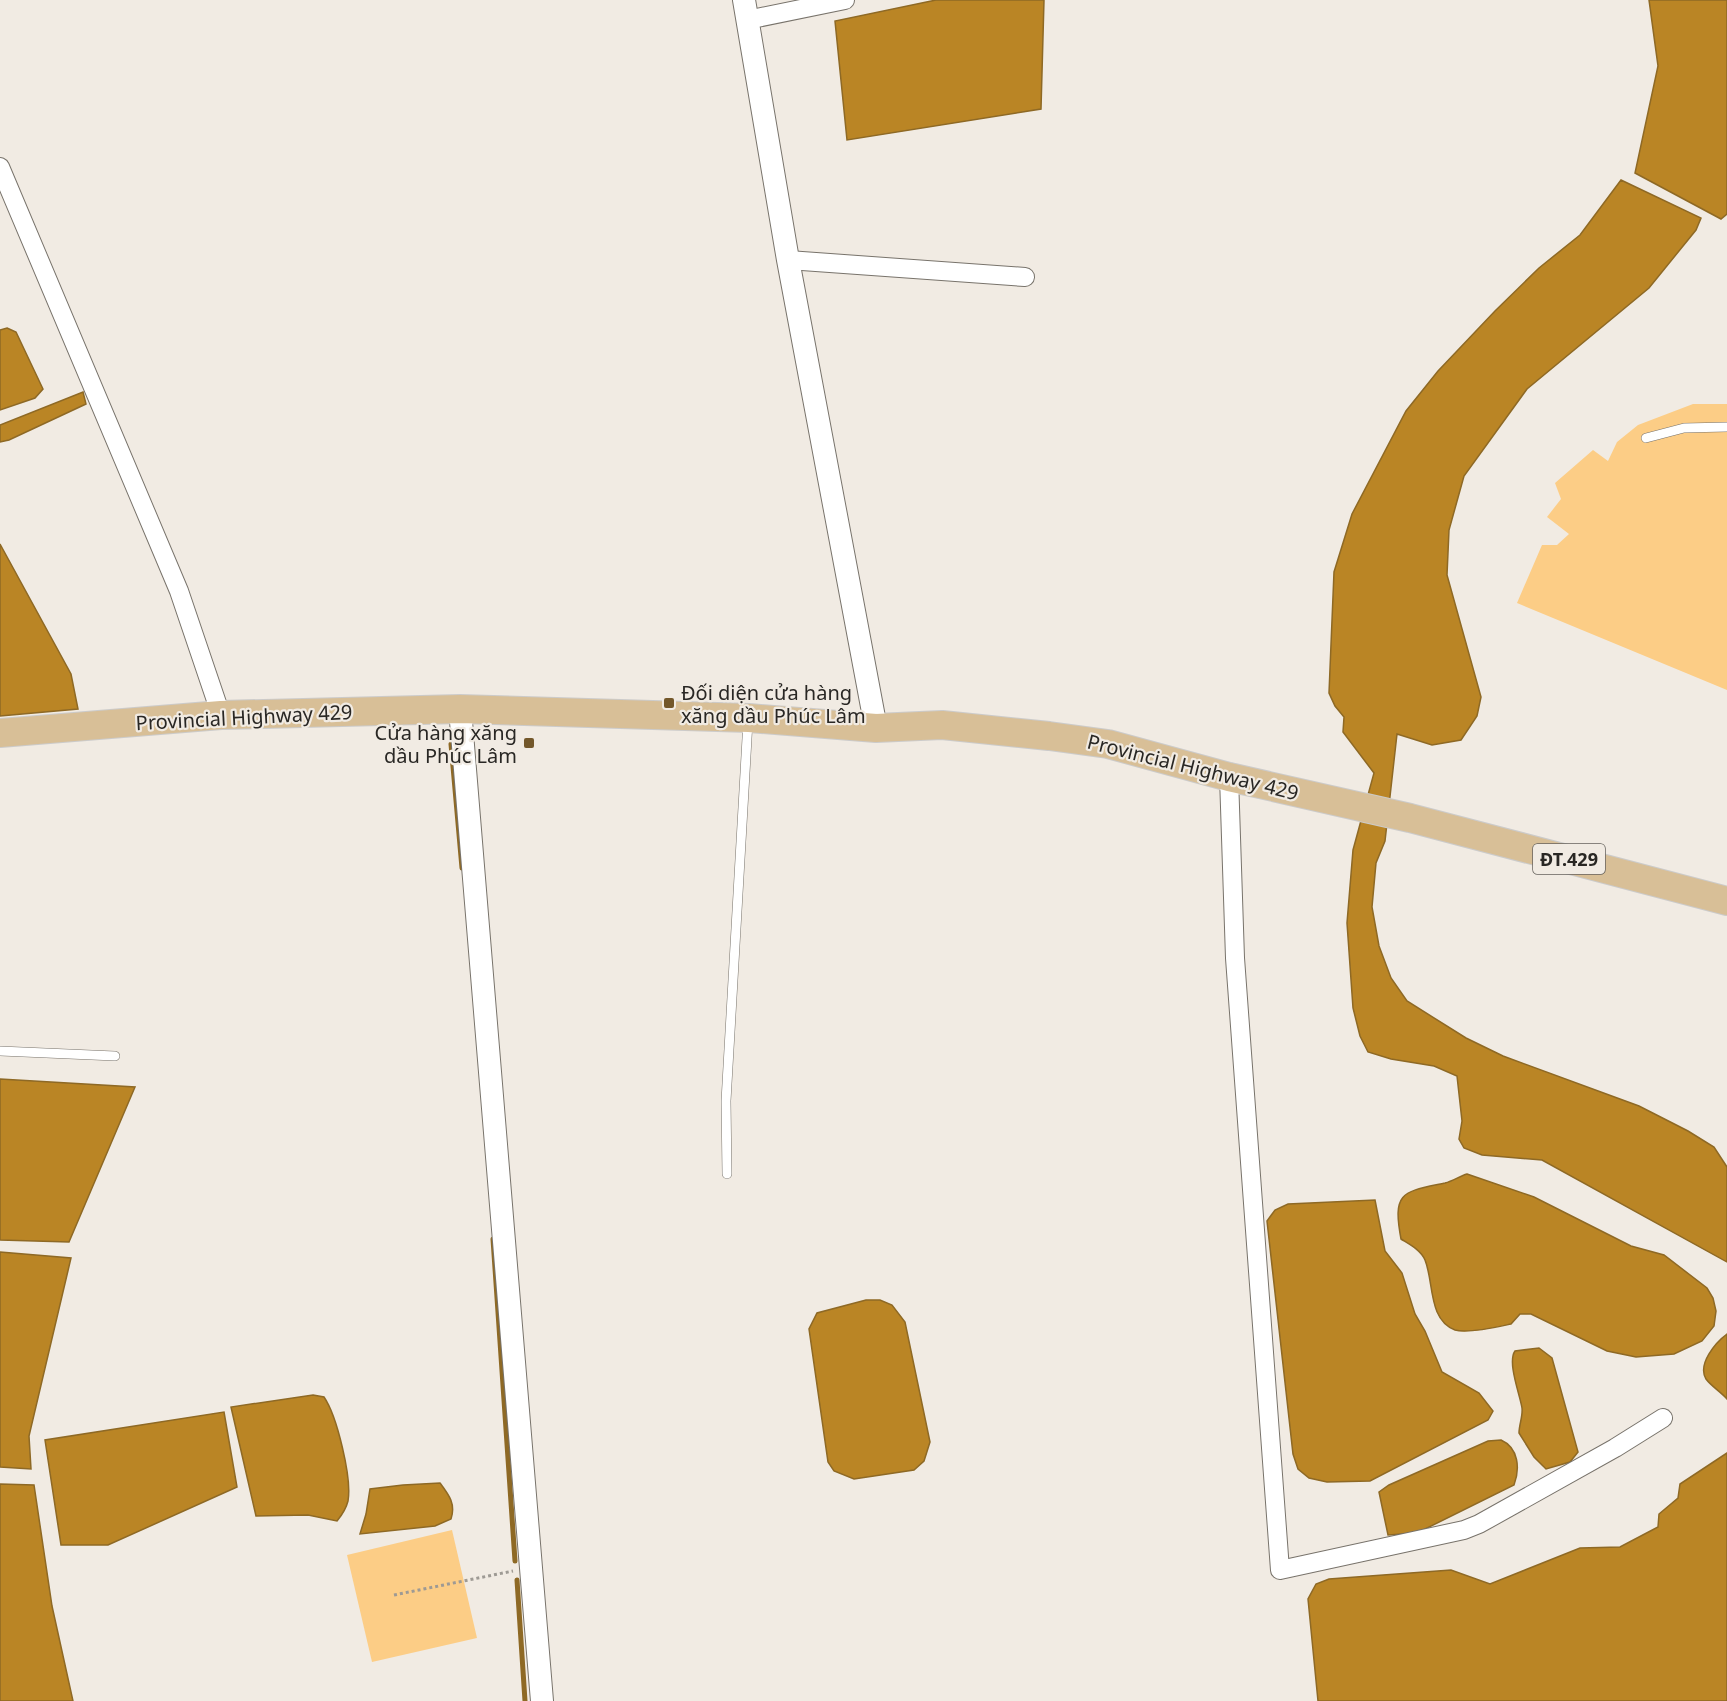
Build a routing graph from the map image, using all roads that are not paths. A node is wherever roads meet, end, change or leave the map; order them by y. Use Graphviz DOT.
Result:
graph roads {
  1 [pos="845,0"];
  2 [pos="746,10"];
  3 [pos="0,168"];
  4 [pos="788,260"];
  5 [pos="1025,277"];
  6 [pos="1727,427"];
  7 [pos="1646,438"];
  8 [pos="460,709"];
  9 [pos="221,715"];
  10 [pos="748,718"];
  11 [pos="876,728"];
  12 [pos="0,734"];
  13 [pos="1229,777"];
  14 [pos="1727,901"];
  15 [pos="0,1051"];
  16 [pos="115,1056"];
  17 [pos="727,1174"];
  18 [pos="1663,1418"];
  19 [pos="542,1701"];
  1 -- 2 [label="street"];
  2 -- 4 [label="street"];
  3 -- 9 [label="street"];
  4 -- 5 [label="street"];
  4 -- 11 [label="street"];
  6 -- 7 [label="lane"];
  8 -- 9 [label="main road, Provincial Highway 429 / ĐT.429"];
  8 -- 10 [label="main road, Provincial Highway 429 / ĐT.429"];
  8 -- 19 [label="street"];
  9 -- 12 [label="main road, Provincial Highway 429 / ĐT.429"];
  10 -- 11 [label="main road, Provincial Highway 429 / ĐT.429"];
  10 -- 17 [label="lane"];
  11 -- 13 [label="main road, Provincial Highway 429 / ĐT.429"];
  13 -- 14 [label="main road, Provincial Highway 429 / ĐT.429"];
  13 -- 18 [label="street"];
  15 -- 16 [label="lane"];
}
